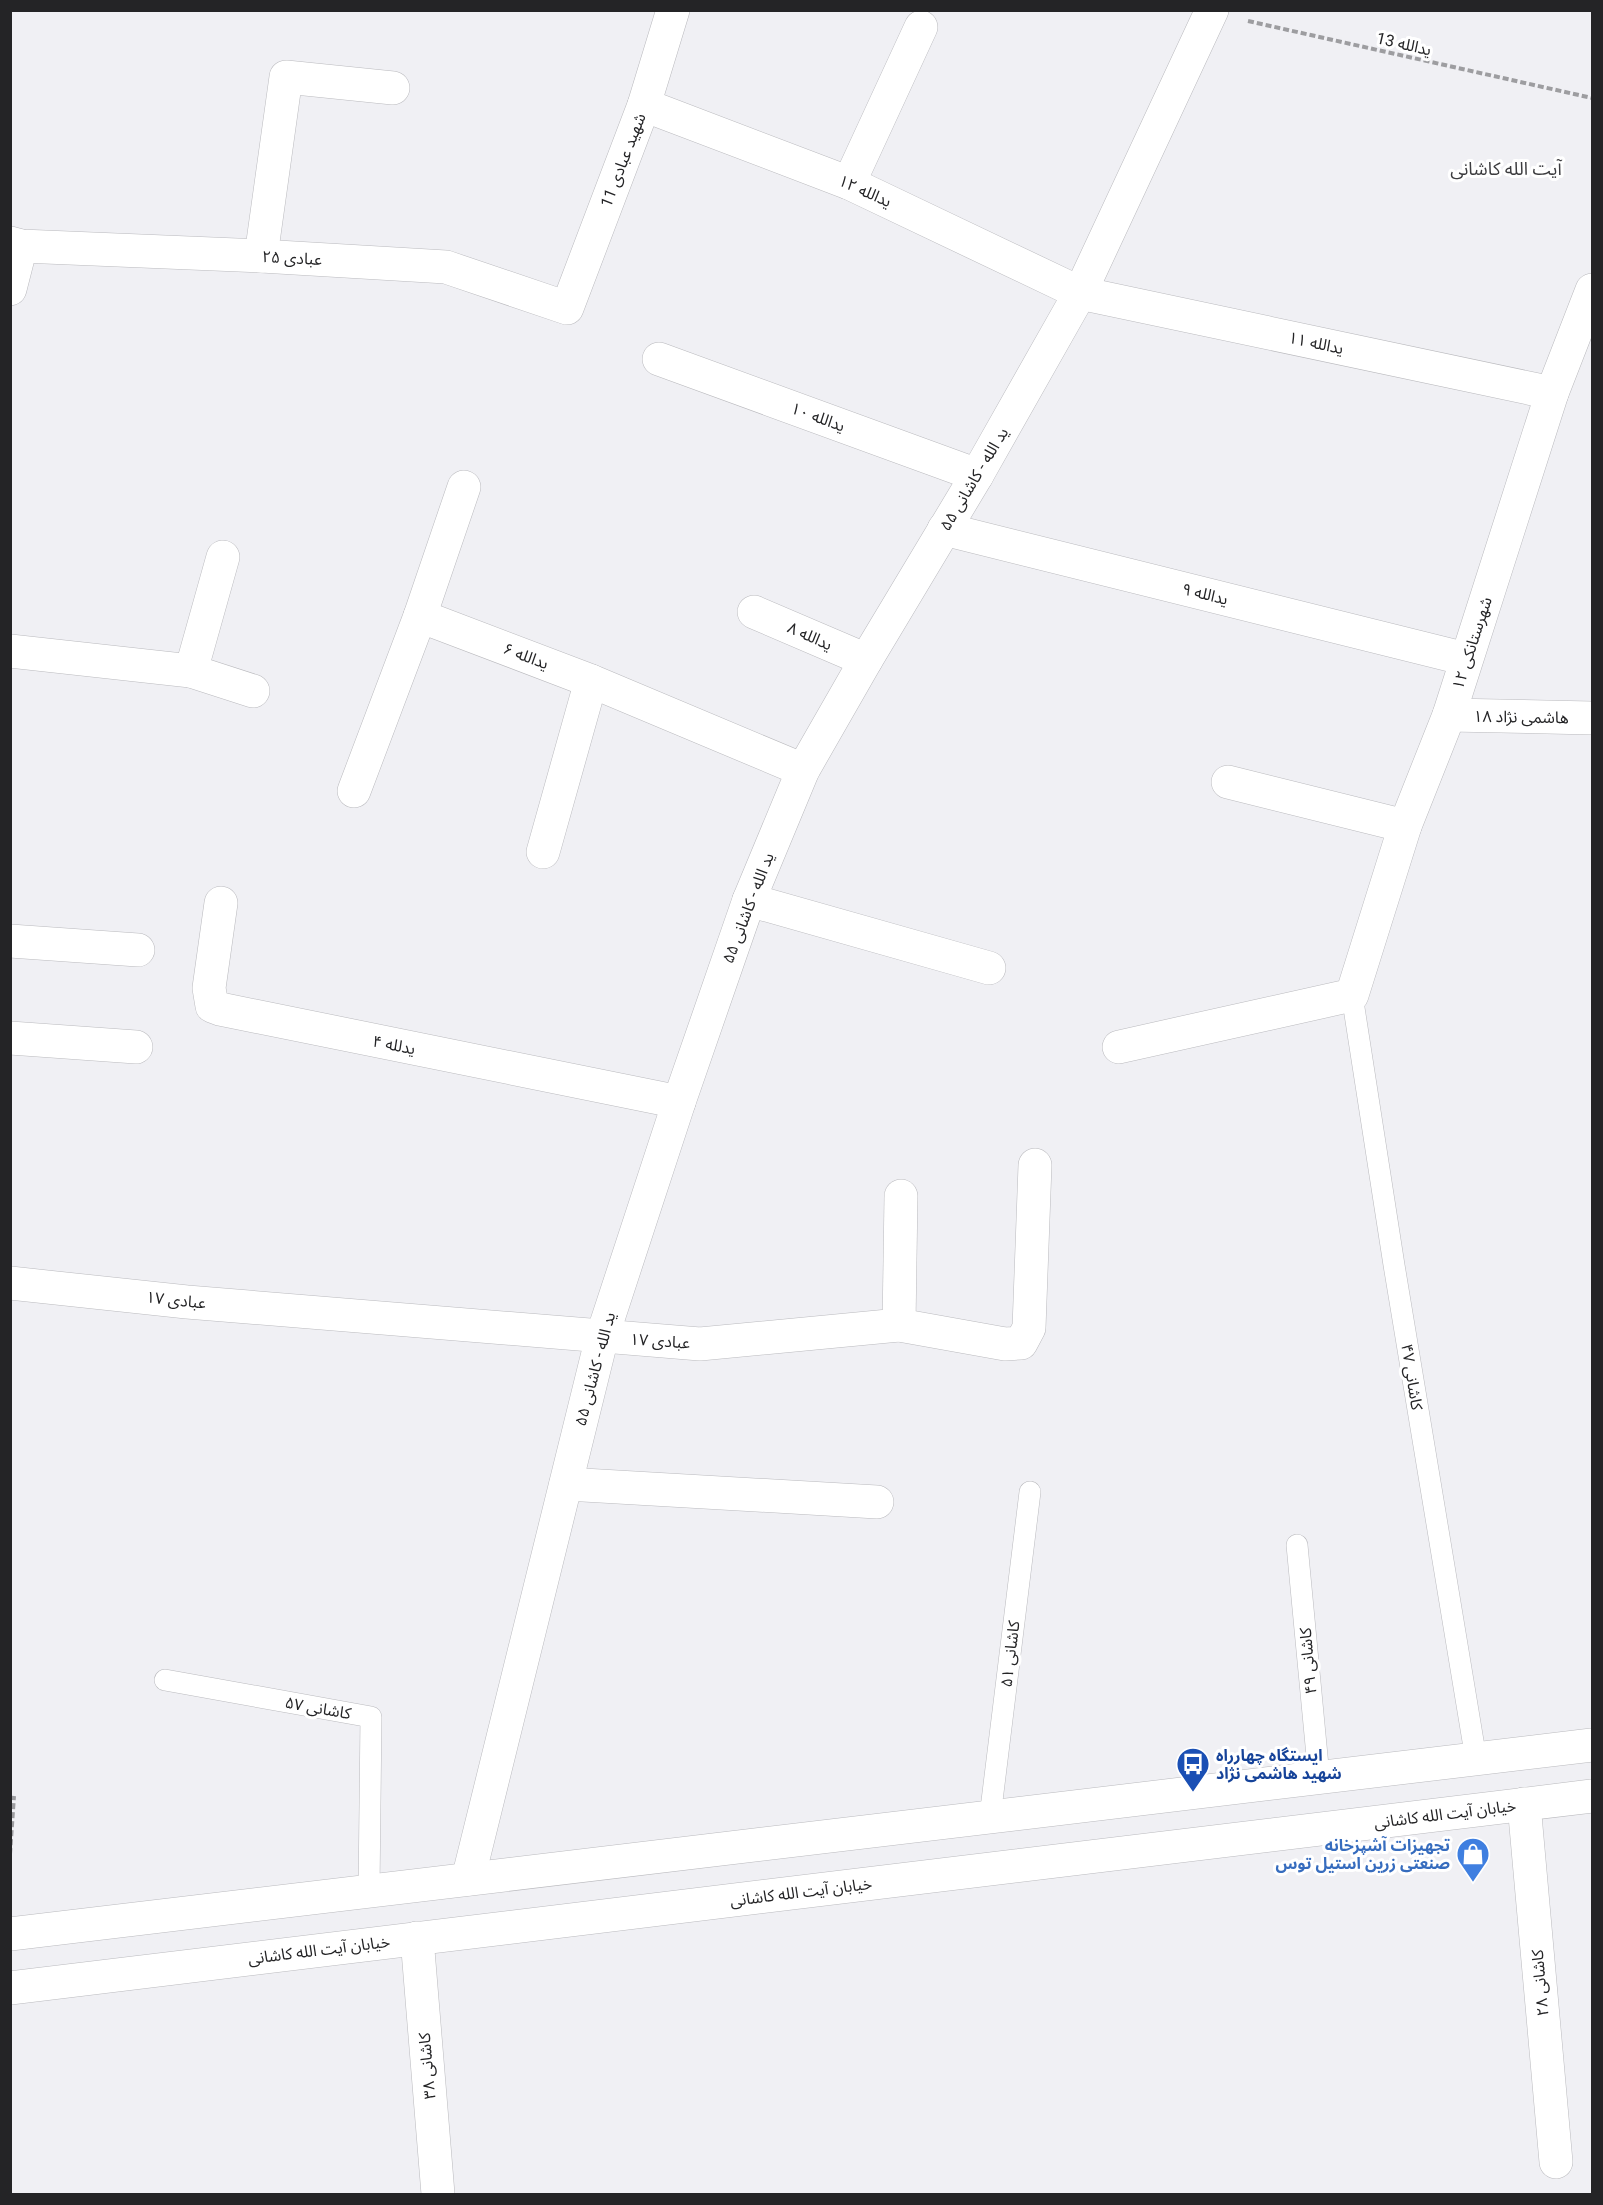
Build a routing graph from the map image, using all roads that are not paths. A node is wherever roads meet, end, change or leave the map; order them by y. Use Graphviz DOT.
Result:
graph roads {
  1 [pos="673,10"];
  2 [pos="1211,12"];
  3 [pos="921,27"];
  4 [pos="393,88"];
  5 [pos="644,105"];
  6 [pos="849,183"];
  7 [pos="16,245"];
  8 [pos="261,256"];
  9 [pos="10,288"];
  10 [pos="1593,290"];
  11 [pos="1080,293"];
  12 [pos="567,308"];
  13 [pos="659,359"];
  14 [pos="1552,393"];
  15 [pos="978,475"];
  16 [pos="464,487"];
  17 [pos="944,529"];
  18 [pos="224,556"];
  19 [pos="754,612"];
  20 [pos="420,616"];
  21 [pos="10,651"];
  22 [pos="1466,659"];
  23 [pos="866,660"];
  24 [pos="191,671"];
  25 [pos="591,681"];
  26 [pos="254,691"];
  27 [pos="1449,715"];
  28 [pos="1593,718"];
  29 [pos="803,770"];
  30 [pos="1228,782"];
  31 [pos="354,791"];
  32 [pos="1405,826"];
  33 [pos="543,852"];
  34 [pos="749,900"];
  35 [pos="221,903"];
  36 [pos="10,941"];
  37 [pos="138,950"];
  38 [pos="989,968"];
  39 [pos="1352,995"];
  40 [pos="10,1038"];
  41 [pos="136,1047"];
  42 [pos="1119,1047"];
  43 [pos="679,1102"];
  44 [pos="1035,1165"];
  45 [pos="901,1196"];
  46 [pos="10,1283"];
  47 [pos="899,1325"];
  48 [pos="602,1337"];
  49 [pos="566,1484"];
  50 [pos="1030,1492"];
  51 [pos="877,1502"];
  52 [pos="1297,1545"];
  53 [pos="165,1680"];
  54 [pos="1593,1745"];
  55 [pos="1476,1759"];
  56 [pos="1319,1777"];
  57 [pos="1593,1796"];
  58 [pos="1524,1804"];
  59 [pos="990,1817"];
  60 [pos="468,1879"];
  61 [pos="369,1891"];
  62 [pos="10,1934"];
  63 [pos="417,1938"];
  64 [pos="10,1988"];
  65 [pos="1556,2163"];
  66 [pos="438,2194"];
  1 -- 5 [label="street, شهید عبادی 11"];
  2 -- 11 [label="street, ید الله - کاشانی ۵۵"];
  3 -- 6 [label="street"];
  4 -- 8 [label="street"];
  5 -- 6 [label="street, یدالله ۱۲"];
  5 -- 12 [label="street, شهید عبادی 11"];
  6 -- 11 [label="street, یدالله ۱۲"];
  7 -- 8 [label="street, عبادی ۲۵"];
  7 -- 9 [label="street"];
  8 -- 12 [label="street, عبادی ۲۵"];
  10 -- 14 [label="street, شهرستانکی ۱۲"];
  11 -- 14 [label="street, یدالله ۱۱"];
  11 -- 15 [label="street, ید الله - کاشانی ۵۵"];
  13 -- 15 [label="street, یدالله ۱۰"];
  14 -- 22 [label="street, شهرستانکی ۱۲"];
  15 -- 17 [label="street, ید الله - کاشانی ۵۵"];
  16 -- 20 [label="street"];
  17 -- 22 [label="street, یدالله ۹"];
  17 -- 23 [label="street, ید الله - کاشانی ۵۵"];
  18 -- 24 [label="street"];
  19 -- 23 [label="street, یدالله ۸"];
  20 -- 25 [label="street, یدالله ۶"];
  20 -- 31 [label="street"];
  21 -- 24 [label="street"];
  22 -- 27 [label="street, شهرستانکی ۱۲"];
  23 -- 29 [label="street, ید الله - کاشانی ۵۵"];
  24 -- 26 [label="street"];
  25 -- 29 [label="street, یدالله ۶"];
  25 -- 33 [label="street"];
  27 -- 28 [label="street, هاشمی نژاد ۱۸"];
  27 -- 32 [label="street, شهرستانکی ۱۲"];
  29 -- 34 [label="street, ید الله - کاشانی ۵۵"];
  30 -- 32 [label="street"];
  32 -- 39 [label="street, شهرستانکی ۱۲"];
  34 -- 38 [label="street"];
  34 -- 43 [label="street, ید الله - کاشانی ۵۵"];
  35 -- 43 [label="street, یدلله ۴"];
  36 -- 37 [label="street"];
  39 -- 42 [label="street"];
  39 -- 55 [label="lane, کاشانی ۴۷"];
  40 -- 41 [label="street"];
  43 -- 48 [label="street, ید الله - کاشانی ۵۵"];
  44 -- 47 [label="street, عبادی ۱۷"];
  45 -- 47 [label="street"];
  46 -- 48 [label="street, عبادی ۱۷"];
  47 -- 48 [label="street, عبادی ۱۷"];
  48 -- 49 [label="street, ید الله - کاشانی ۵۵"];
  49 -- 51 [label="street"];
  49 -- 60 [label="street, ید الله - کاشانی ۵۵"];
  50 -- 59 [label="lane, کاشانی ۵۱"];
  52 -- 56 [label="lane, کاشانی ۴۹"];
  53 -- 61 [label="lane, کاشانی ۵۷"];
  54 -- 55 [label="street"];
  55 -- 56 [label="street"];
  56 -- 59 [label="street"];
  57 -- 58 [label="street, خیابان آیت الله کاشانی"];
  58 -- 63 [label="street, خیابان آیت الله کاشانی"];
  58 -- 65 [label="street, کاشانی ۲۸"];
  59 -- 60 [label="street"];
  60 -- 61 [label="street"];
  61 -- 62 [label="street"];
  63 -- 64 [label="street, خیابان آیت الله کاشانی"];
  63 -- 66 [label="street, کاشانی ۳۸"];
}
